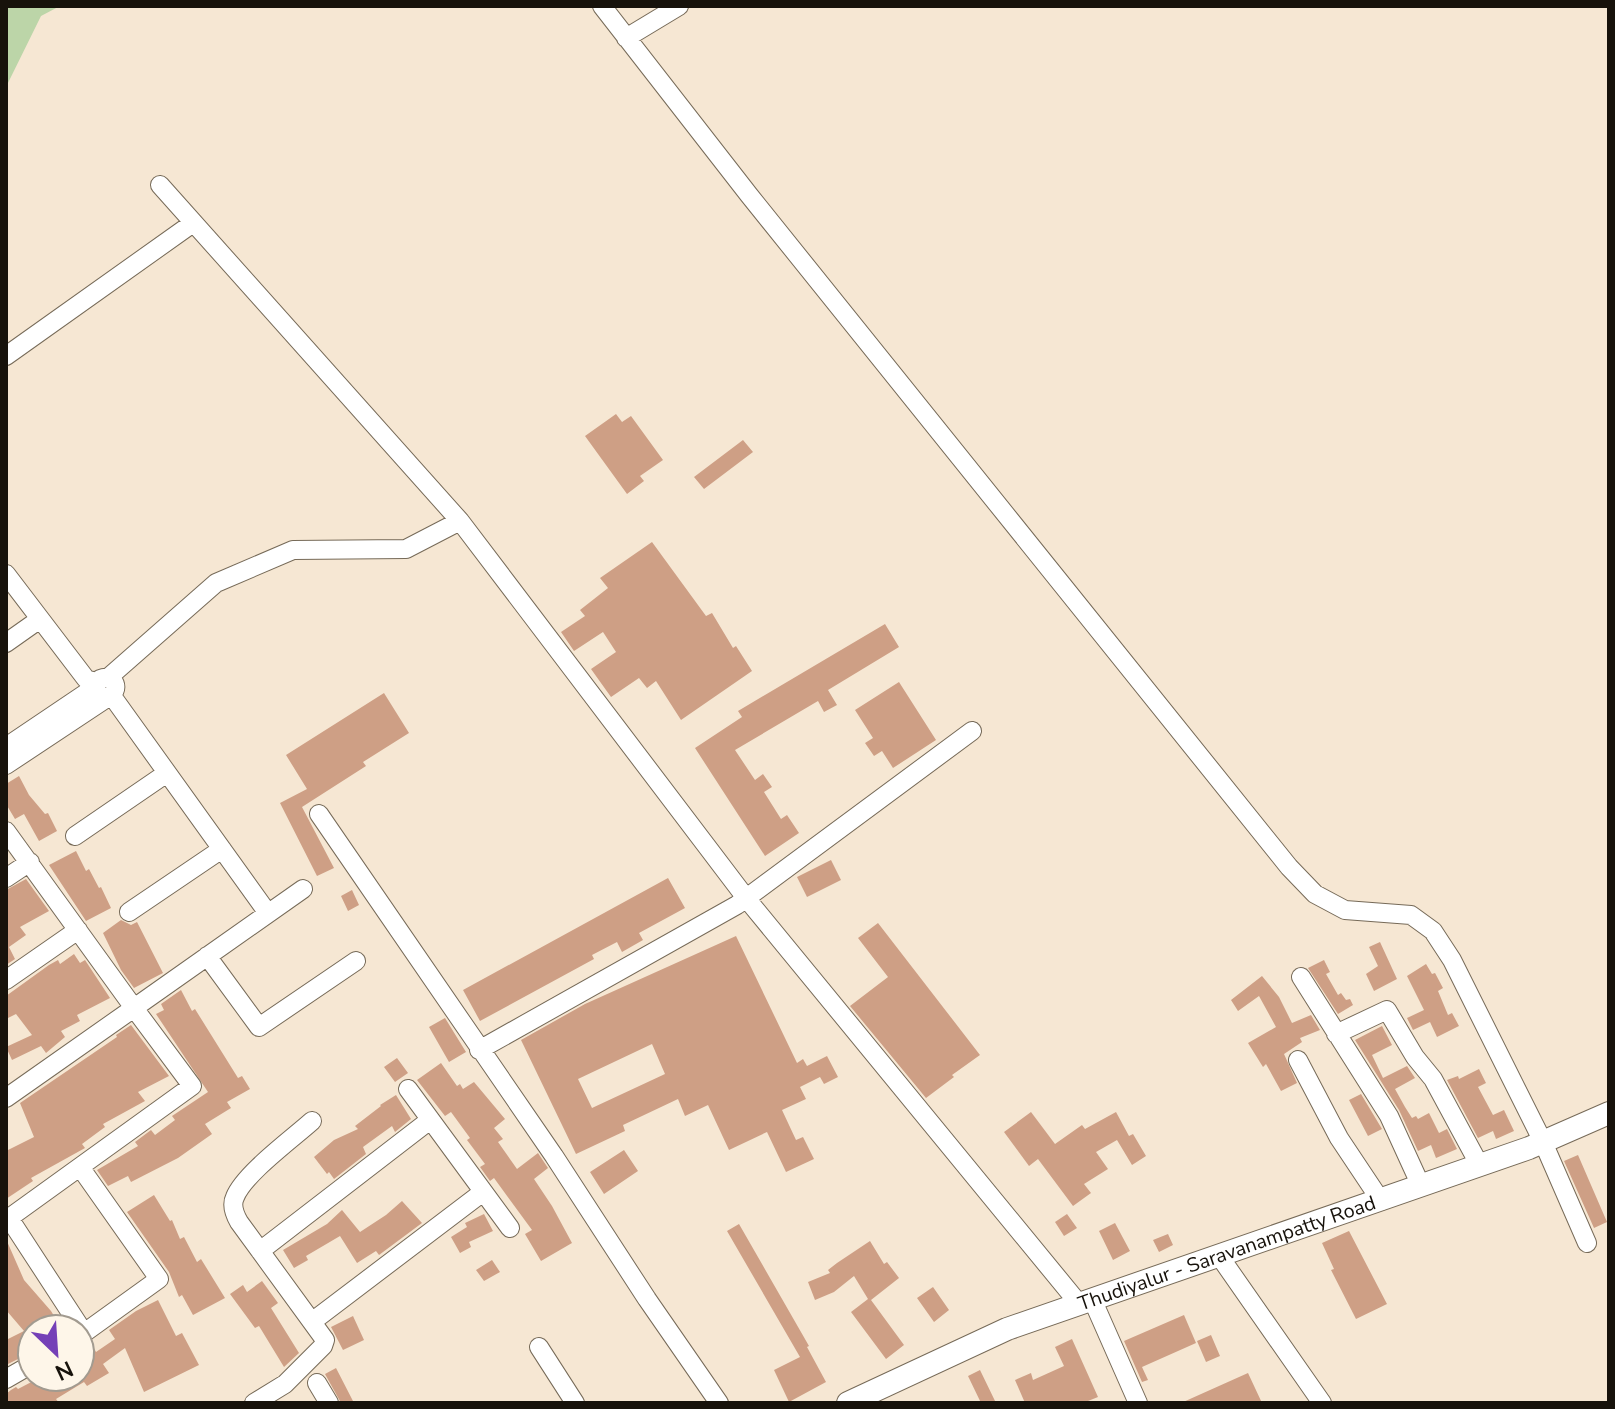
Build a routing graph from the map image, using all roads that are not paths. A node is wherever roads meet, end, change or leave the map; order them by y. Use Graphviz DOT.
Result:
graph roads {
  1 [pos="602,6"];
  2 [pos="679,6"];
  3 [pos="626,38"];
  4 [pos="160,185"];
  5 [pos="193,223"];
  6 [pos="6,356"];
  7 [pos="460,521"];
  8 [pos="6,574"];
  9 [pos="40,619"];
  10 [pos="6,643"];
  11 [pos="104,688"];
  12 [pos="972,731"];
  13 [pos="6,747"];
  14 [pos="6,765"];
  15 [pos="167,773"];
  16 [pos="319,814"];
  17 [pos="6,831"];
  18 [pos="75,836"];
  19 [pos="222,849"];
  20 [pos="30,862"];
  21 [pos="6,878"];
  22 [pos="303,889"];
  23 [pos="746,898"];
  24 [pos="129,912"];
  25 [pos="267,912"];
  26 [pos="78,930"];
  27 [pos="207,956"];
  28 [pos="356,961"];
  29 [pos="1301,977"];
  30 [pos="6,980"];
  31 [pos="134,1008"];
  32 [pos="1336,1034"];
  33 [pos="479,1050"];
  34 [pos="1298,1060"];
  35 [pos="408,1089"];
  36 [pos="6,1098"];
  37 [pos="1609,1113"];
  38 [pos="430,1120"];
  39 [pos="312,1121"];
  40 [pos="1543,1142"];
  41 [pos="1480,1166"];
  42 [pos="80,1167"];
  43 [pos="1421,1186"];
  44 [pos="483,1192"];
  45 [pos="1381,1201"];
  46 [pos="8,1216"];
  47 [pos="510,1228"];
  48 [pos="1587,1243"];
  49 [pos="260,1251"];
  50 [pos="1220,1257"];
  51 [pos="1087,1303"];
  52 [pos="69,1313"];
  53 [pos="313,1321"];
  54 [pos="96,1324"];
  55 [pos="539,1347"];
  56 [pos="317,1383"];
  57 [pos="254,1403"];
  58 [pos="329,1403"];
  59 [pos="575,1403"];
  60 [pos="719,1403"];
  61 [pos="848,1403"];
  62 [pos="1138,1403"];
  63 [pos="1322,1403"];
  1 -- 3 [label="street"];
  2 -- 3 [label="street"];
  3 -- 40 [label="street"];
  4 -- 5 [label="street"];
  5 -- 6 [label="street"];
  5 -- 7 [label="street"];
  7 -- 11 [label="street"];
  7 -- 23 [label="street"];
  8 -- 9 [label="street"];
  9 -- 10 [label="street"];
  9 -- 11 [label="street"];
  11 -- 13 [label="street"];
  11 -- 14 [label="street"];
  11 -- 15 [label="street"];
  12 -- 23 [label="street"];
  15 -- 18 [label="street"];
  15 -- 19 [label="street"];
  16 -- 33 [label="street"];
  17 -- 20 [label="street"];
  19 -- 24 [label="street"];
  19 -- 25 [label="street"];
  20 -- 21 [label="street"];
  20 -- 26 [label="street"];
  22 -- 25 [label="street"];
  23 -- 33 [label="street"];
  23 -- 51 [label="street"];
  25 -- 27 [label="street"];
  26 -- 30 [label="street"];
  26 -- 31 [label="street"];
  27 -- 28 [label="street"];
  27 -- 31 [label="street"];
  29 -- 32 [label="street"];
  31 -- 36 [label="street"];
  31 -- 42 [label="street"];
  32 -- 41 [label="street"];
  32 -- 43 [label="street"];
  33 -- 60 [label="street"];
  34 -- 45 [label="street"];
  35 -- 38 [label="street"];
  37 -- 40 [label="main road, Thudiyalur - Saravanampatty Road"];
  38 -- 44 [label="street"];
  38 -- 49 [label="street"];
  39 -- 49 [label="street"];
  40 -- 41 [label="main road, Thudiyalur - Saravanampatty Road"];
  40 -- 48 [label="street"];
  41 -- 43 [label="main road, Thudiyalur - Saravanampatty Road"];
  42 -- 46 [label="street"];
  42 -- 54 [label="street"];
  43 -- 45 [label="main road, Thudiyalur - Saravanampatty Road"];
  44 -- 47 [label="street"];
  44 -- 53 [label="street"];
  45 -- 50 [label="main road, Thudiyalur - Saravanampatty Road"];
  46 -- 52 [label="street"];
  49 -- 53 [label="street"];
  50 -- 51 [label="main road, Thudiyalur - Saravanampatty Road"];
  50 -- 63 [label="street"];
  51 -- 61 [label="main road, Thudiyalur - Saravanampatty Road"];
  51 -- 62 [label="street"];
  53 -- 57 [label="street"];
  55 -- 59 [label="street"];
  56 -- 58 [label="street"];
}
